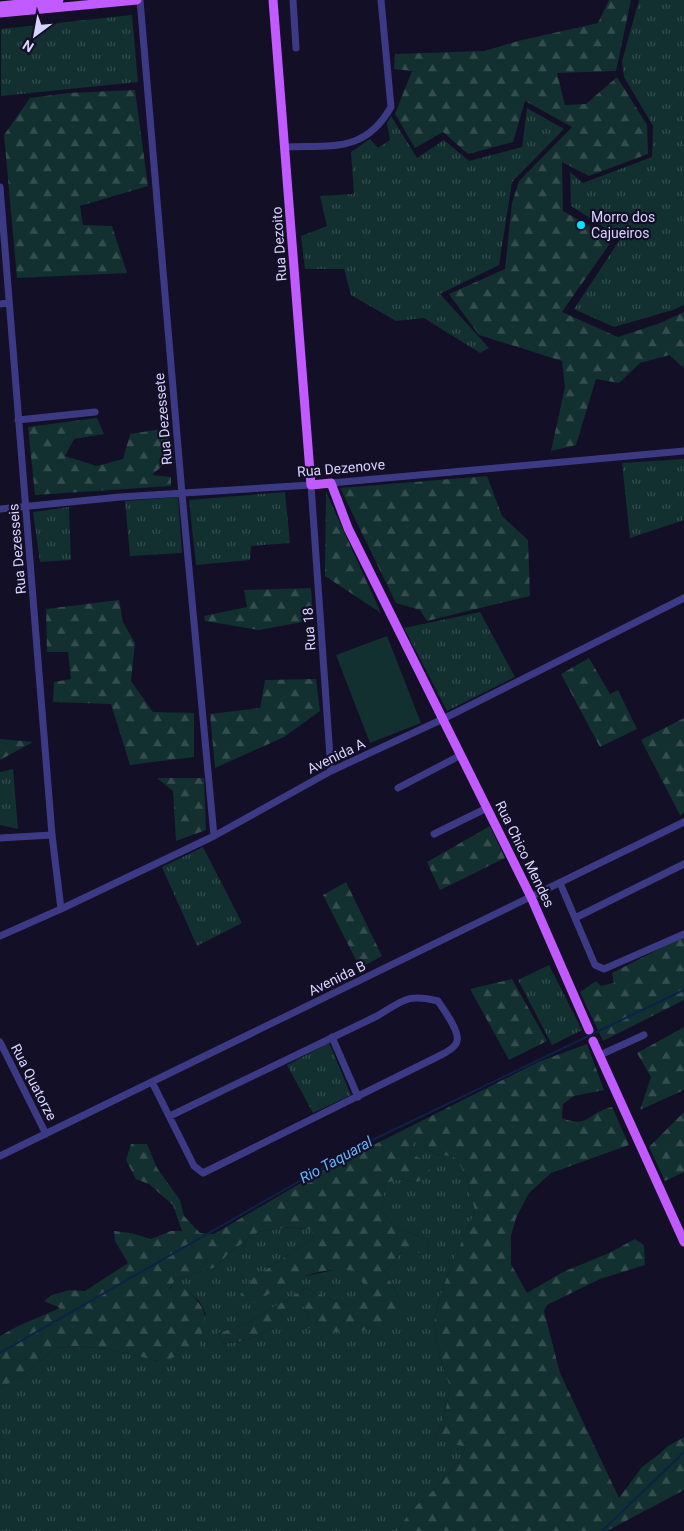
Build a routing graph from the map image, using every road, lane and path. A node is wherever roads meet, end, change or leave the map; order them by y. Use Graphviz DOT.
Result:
graph roads {
  1 [pos="58,0"];
  2 [pos="138,0"];
  3 [pos="273,0"];
  4 [pos="293,0"];
  5 [pos="381,0"];
  6 [pos="0,6"];
  7 [pos="0,13"];
  8 [pos="296,48"];
  9 [pos="286,147"];
  10 [pos="0,187"];
  11 [pos="8,303"];
  12 [pos="0,304"];
  13 [pos="95,412"];
  14 [pos="18,420"];
  15 [pos="684,451"];
  16 [pos="331,483"];
  17 [pos="311,485"];
  18 [pos="182,494"];
  19 [pos="26,506"];
  20 [pos="0,509"];
  21 [pos="684,598"];
  22 [pos="443,719"];
  23 [pos="461,755"];
  24 [pos="331,771"];
  25 [pos="398,788"];
  26 [pos="487,808"];
  27 [pos="684,822"];
  28 [pos="434,834"];
  29 [pos="52,835"];
  30 [pos="214,836"];
  31 [pos="0,838"];
  32 [pos="684,864"];
  33 [pos="560,883"];
  34 [pos="531,897"];
  35 [pos="61,910"];
  36 [pos="575,918"];
  37 [pos="684,934"];
  38 [pos="0,936"];
  39 [pos="589,1030"];
  40 [pos="644,1035"];
  41 [pos="332,1037"];
  42 [pos="593,1041"];
  43 [pos="0,1042"];
  44 [pos="600,1055"];
  45 [pos="152,1082"];
  46 [pos="358,1097"];
  47 [pos="170,1116"];
  48 [pos="46,1134"];
  49 [pos="0,1156"];
  50 [pos="684,1242"];
  1 -- 6 [label="main road"];
  2 -- 7 [label="main road"];
  2 -- 18 [label="street, Rua Dezessete"];
  3 -- 9 [label="main road, Rua Dezoito"];
  4 -- 8 [label="street"];
  5 -- 9 [label="street"];
  9 -- 17 [label="main road, Rua Dezoito"];
  10 -- 11 [label="street, Rua Dezesseis"];
  11 -- 12 [label="street"];
  11 -- 14 [label="street, Rua Dezesseis"];
  13 -- 14 [label="street"];
  14 -- 19 [label="street, Rua Dezesseis"];
  15 -- 16 [label="street, Rua Dezenove"];
  16 -- 17 [label="main road, Rua Dezenove"];
  16 -- 22 [label="main road, Rua Chico Mendes"];
  17 -- 18 [label="street, Rua Dezenove"];
  17 -- 24 [label="street, Rua 18"];
  18 -- 19 [label="street, Rua Dezenove"];
  18 -- 30 [label="street, Rua Dezessete"];
  19 -- 20 [label="street, Rua Dezenove"];
  19 -- 29 [label="street, Rua Dezesseis"];
  21 -- 22 [label="street, Avenida A"];
  22 -- 23 [label="main road, Rua Chico Mendes"];
  22 -- 24 [label="street, Avenida A"];
  23 -- 25 [label="street"];
  23 -- 26 [label="main road, Rua Chico Mendes"];
  24 -- 30 [label="street, Avenida A"];
  26 -- 28 [label="street"];
  26 -- 34 [label="main road, Rua Chico Mendes"];
  27 -- 33 [label="street, Avenida B"];
  29 -- 31 [label="street"];
  29 -- 35 [label="street, Rua Dezesseis"];
  30 -- 35 [label="street, Avenida A"];
  32 -- 36 [label="street"];
  33 -- 34 [label="street, Avenida B"];
  33 -- 36 [label="street"];
  34 -- 39 [label="main road, Rua Chico Mendes"];
  34 -- 45 [label="street, Avenida B"];
  35 -- 38 [label="street, Avenida A"];
  36 -- 37 [label="street"];
  39 -- 42 [label="street, Rua Chico Mendes"];
  40 -- 44 [label="street"];
  41 -- 46 [label="street"];
  41 -- 46 [label="street"];
  41 -- 47 [label="street"];
  42 -- 44 [label="main road, Rua Chico Mendes"];
  43 -- 48 [label="street, Rua Quatorze"];
  44 -- 50 [label="main road, Rua Chico Mendes"];
  45 -- 47 [label="street"];
  45 -- 48 [label="street, Avenida B"];
  46 -- 47 [label="street"];
  48 -- 49 [label="street, Avenida B"];
}
